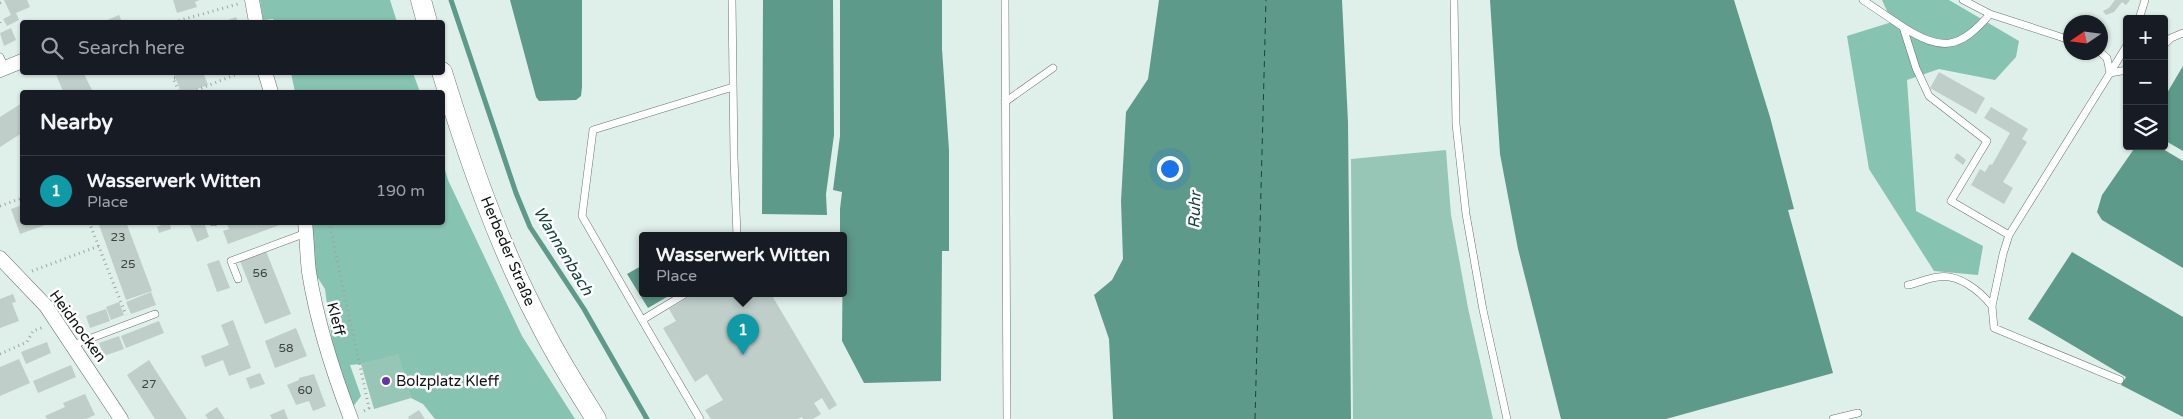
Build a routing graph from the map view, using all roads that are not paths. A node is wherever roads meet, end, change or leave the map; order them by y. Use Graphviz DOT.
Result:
graph roads {
  1 [pos="252,0"];
  2 [pos="421,0"];
  3 [pos="732,0"];
  4 [pos="1005,0"];
  5 [pos="1454,0"];
  6 [pos="1863,0"];
  7 [pos="1963,0"];
  8 [pos="2145,0"];
  9 [pos="1990,14"];
  10 [pos="2140,15"];
  11 [pos="256,20"];
  12 [pos="426,20"];
  13 [pos="1903,27"];
  14 [pos="2183,33"];
  15 [pos="2063,38"];
  16 [pos="2168,41"];
  17 [pos="2123,52"];
  18 [pos="2107,60"];
  19 [pos="20,61"];
  20 [pos="2,65"];
  21 [pos="1053,68"];
  22 [pos="2123,71"];
  23 [pos="2110,73"];
  24 [pos="266,75"];
  25 [pos="443,75"];
  26 [pos="733,87"];
  27 [pos="270,90"];
  28 [pos="1005,102"];
  29 [pos="305,228"];
  30 [pos="737,232"];
  31 [pos="2009,235"];
  32 [pos="0,258"];
  33 [pos="238,279"];
  34 [pos="1908,285"];
  35 [pos="680,297"];
  36 [pos="1992,306"];
  37 [pos="155,314"];
  38 [pos="642,320"];
  39 [pos="73,345"];
  40 [pos="2120,380"];
  41 [pos="1858,413"];
  42 [pos="121,419"];
  43 [pos="351,419"];
  44 [pos="596,419"];
  45 [pos="700,419"];
  46 [pos="1007,419"];
  47 [pos="1507,419"];
  48 [pos="1833,419"];
  1 -- 11 [label="street"];
  2 -- 12 [label="main road"];
  3 -- 26 [label="lane"];
  4 -- 28 [label="lane"];
  5 -- 47 [label="lane"];
  6 -- 13 [label="lane"];
  7 -- 9 [label="lane"];
  8 -- 10 [label="lane"];
  9 -- 13 [label="lane"];
  9 -- 15 [label="lane"];
  13 -- 31 [label="lane"];
  14 -- 16 [label="lane"];
  17 -- 23 [label="lane"];
  18 -- 23 [label="lane"];
  19 -- 20 [label="street"];
  21 -- 28 [label="lane"];
  22 -- 23 [label="lane"];
  23 -- 31 [label="lane"];
  24 -- 27 [label="street"];
  25 -- 44 [label="main road, Herbeder Straße"];
  26 -- 30 [label="lane"];
  26 -- 38 [label="lane"];
  28 -- 46 [label="lane"];
  29 -- 33 [label="lane"];
  29 -- 43 [label="street, Kleff"];
  31 -- 36 [label="lane"];
  32 -- 39 [label="street, Heidnocken"];
  34 -- 36 [label="lane"];
  35 -- 38 [label="lane"];
  36 -- 40 [label="lane"];
  37 -- 39 [label="lane"];
  38 -- 45 [label="lane"];
  39 -- 42 [label="street, Heidnocken"];
  41 -- 48 [label="lane"];
}
